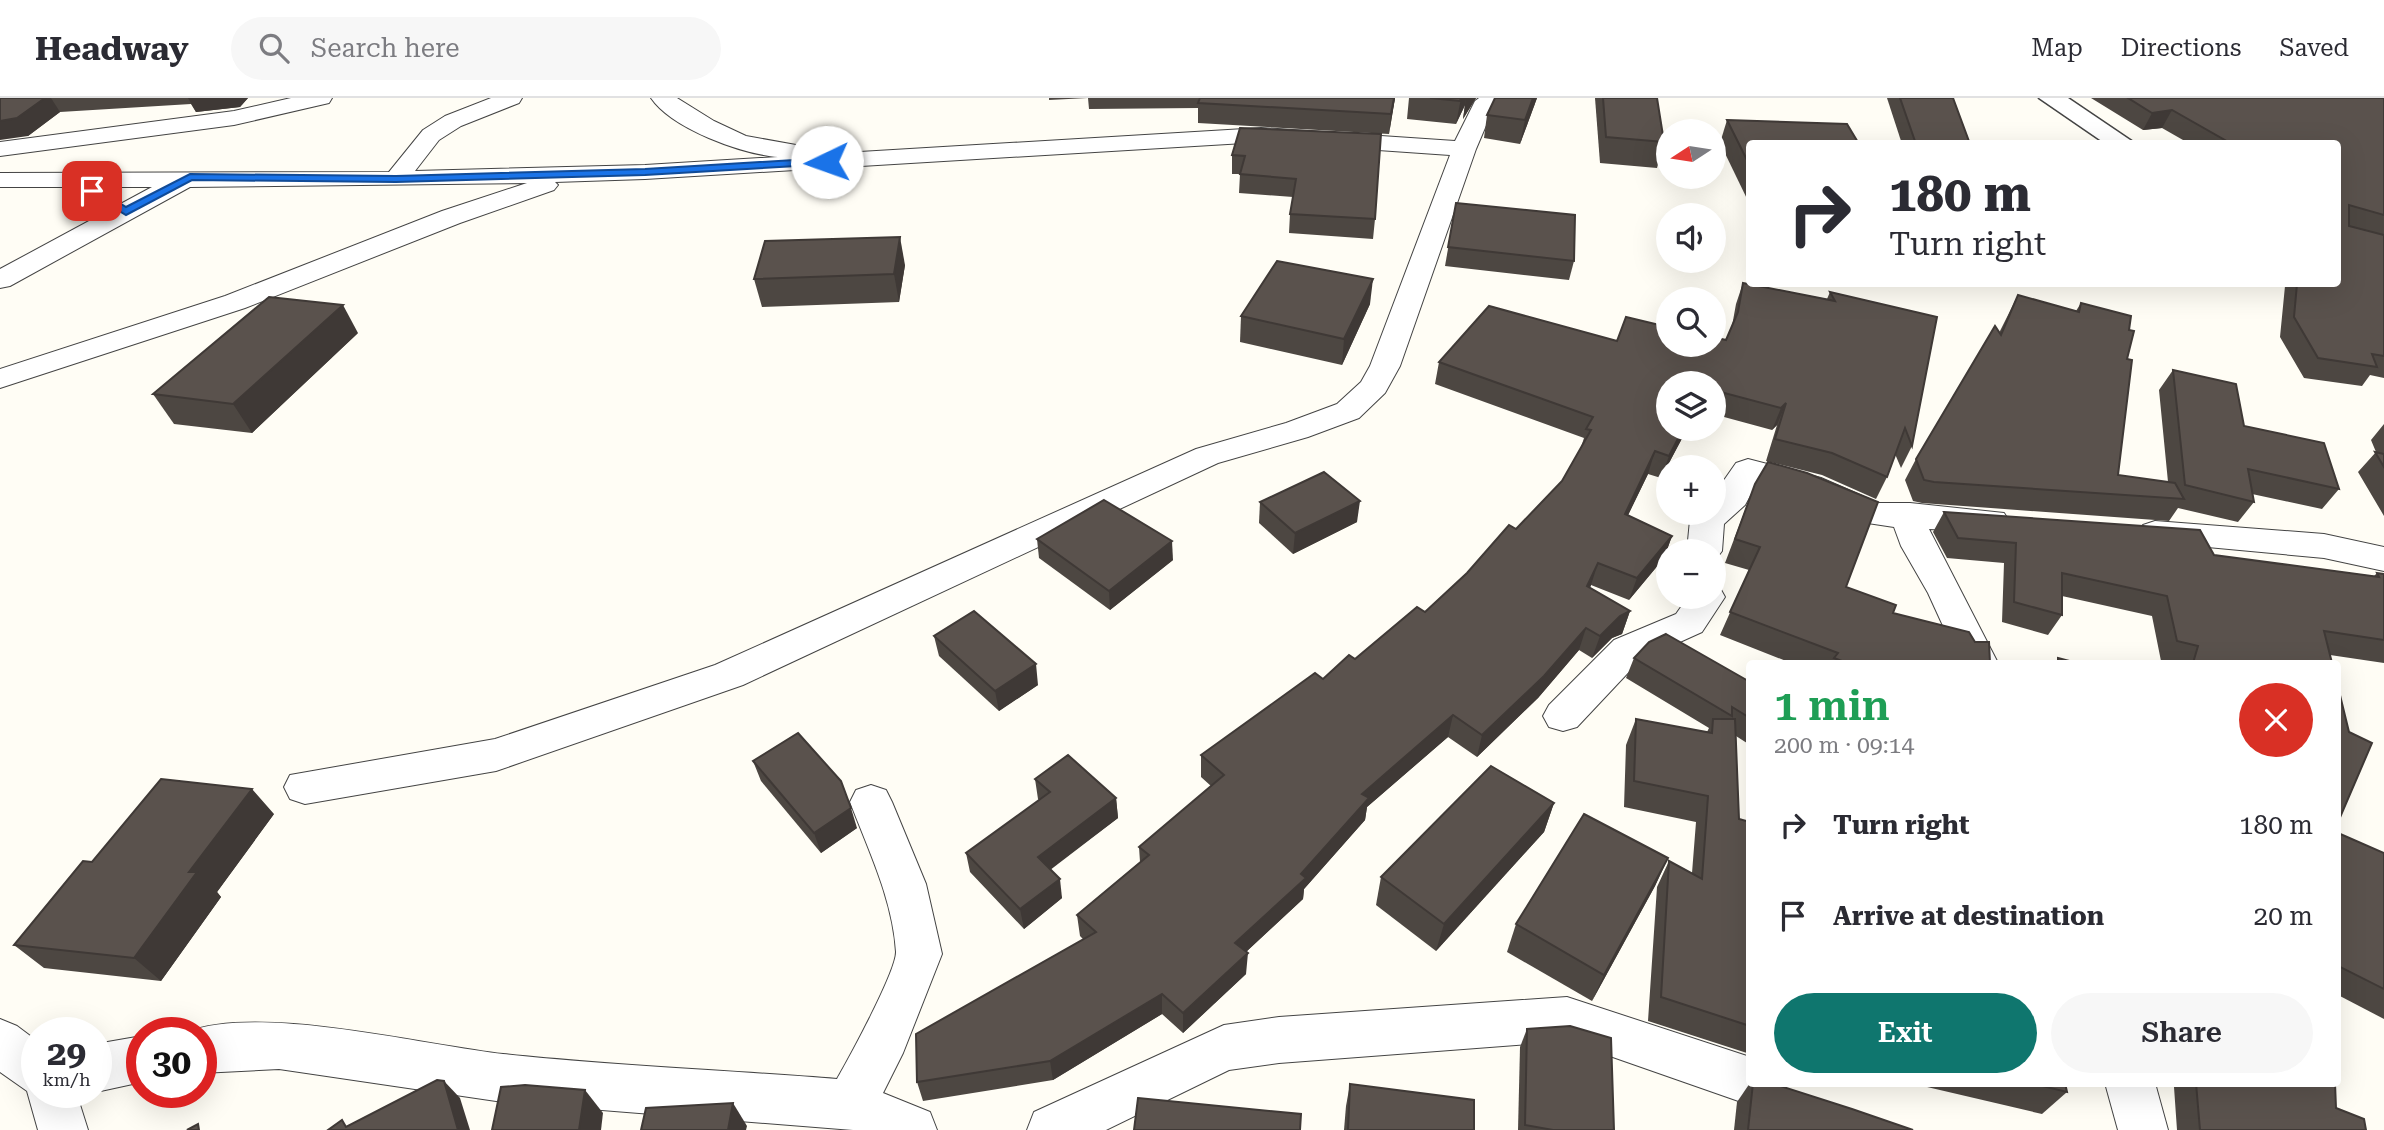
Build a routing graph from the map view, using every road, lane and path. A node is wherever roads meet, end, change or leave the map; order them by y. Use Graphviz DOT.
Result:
graph roads {
  1 [pos="321,98"];
  2 [pos="511,98"];
  3 [pos="662,98"];
  4 [pos="1493,98"];
  5 [pos="2051,98"];
  6 [pos="2118,140"];
  7 [pos="0,149"];
  8 [pos="1464,149"];
  9 [pos="974,152"];
  10 [pos="582,172"];
  11 [pos="190,177"];
  12 [pos="396,179"];
  13 [pos="0,180"];
  14 [pos="75,181"];
  15 [pos="126,211"];
  16 [pos="0,280"];
  17 [pos="0,379"];
  18 [pos="1910,514"];
  19 [pos="2020,523"];
  20 [pos="2117,530"];
  21 [pos="1705,539"];
  22 [pos="2384,559"];
  23 [pos="1699,609"];
  24 [pos="1978,660"];
  25 [pos="1563,716"];
  26 [pos="305,787"];
  27 [pos="871,802"];
  28 [pos="0,1042"];
  29 [pos="217,1049"];
  30 [pos="21,1058"];
  31 [pos="1746,1080"];
  32 [pos="2131,1087"];
  33 [pos="850,1104"];
  34 [pos="56,1108"];
  35 [pos="63,1130"];
  36 [pos="912,1130"];
  37 [pos="1052,1130"];
  38 [pos="2143,1130"];
  1 -- 7 [label="street"];
  2 -- 12 [label="street"];
  3 -- 9 [label="street"];
  4 -- 8 [label="street"];
  5 -- 6 [label="street"];
  8 -- 9 [label="street"];
  8 -- 26 [label="street"];
  9 -- 10 [label="street"];
  10 -- 12 [label="street"];
  10 -- 17 [label="street"];
  11 -- 12 [label="street"];
  11 -- 14 [label="street"];
  11 -- 15 [label="street"];
  13 -- 14 [label="street"];
  14 -- 15 [label="street"];
  15 -- 16 [label="street"];
  18 -- 19 [label="street"];
  18 -- 21 [label="street"];
  18 -- 24 [label="street"];
  20 -- 22 [label="street"];
  23 -- 25 [label="street"];
  27 -- 33 [label="street"];
  28 -- 30 [label="street"];
  29 -- 33 [label="street"];
  31 -- 37 [label="street"];
  32 -- 38 [label="street"];
  33 -- 36 [label="street"];
  34 -- 35 [label="street"];
}
